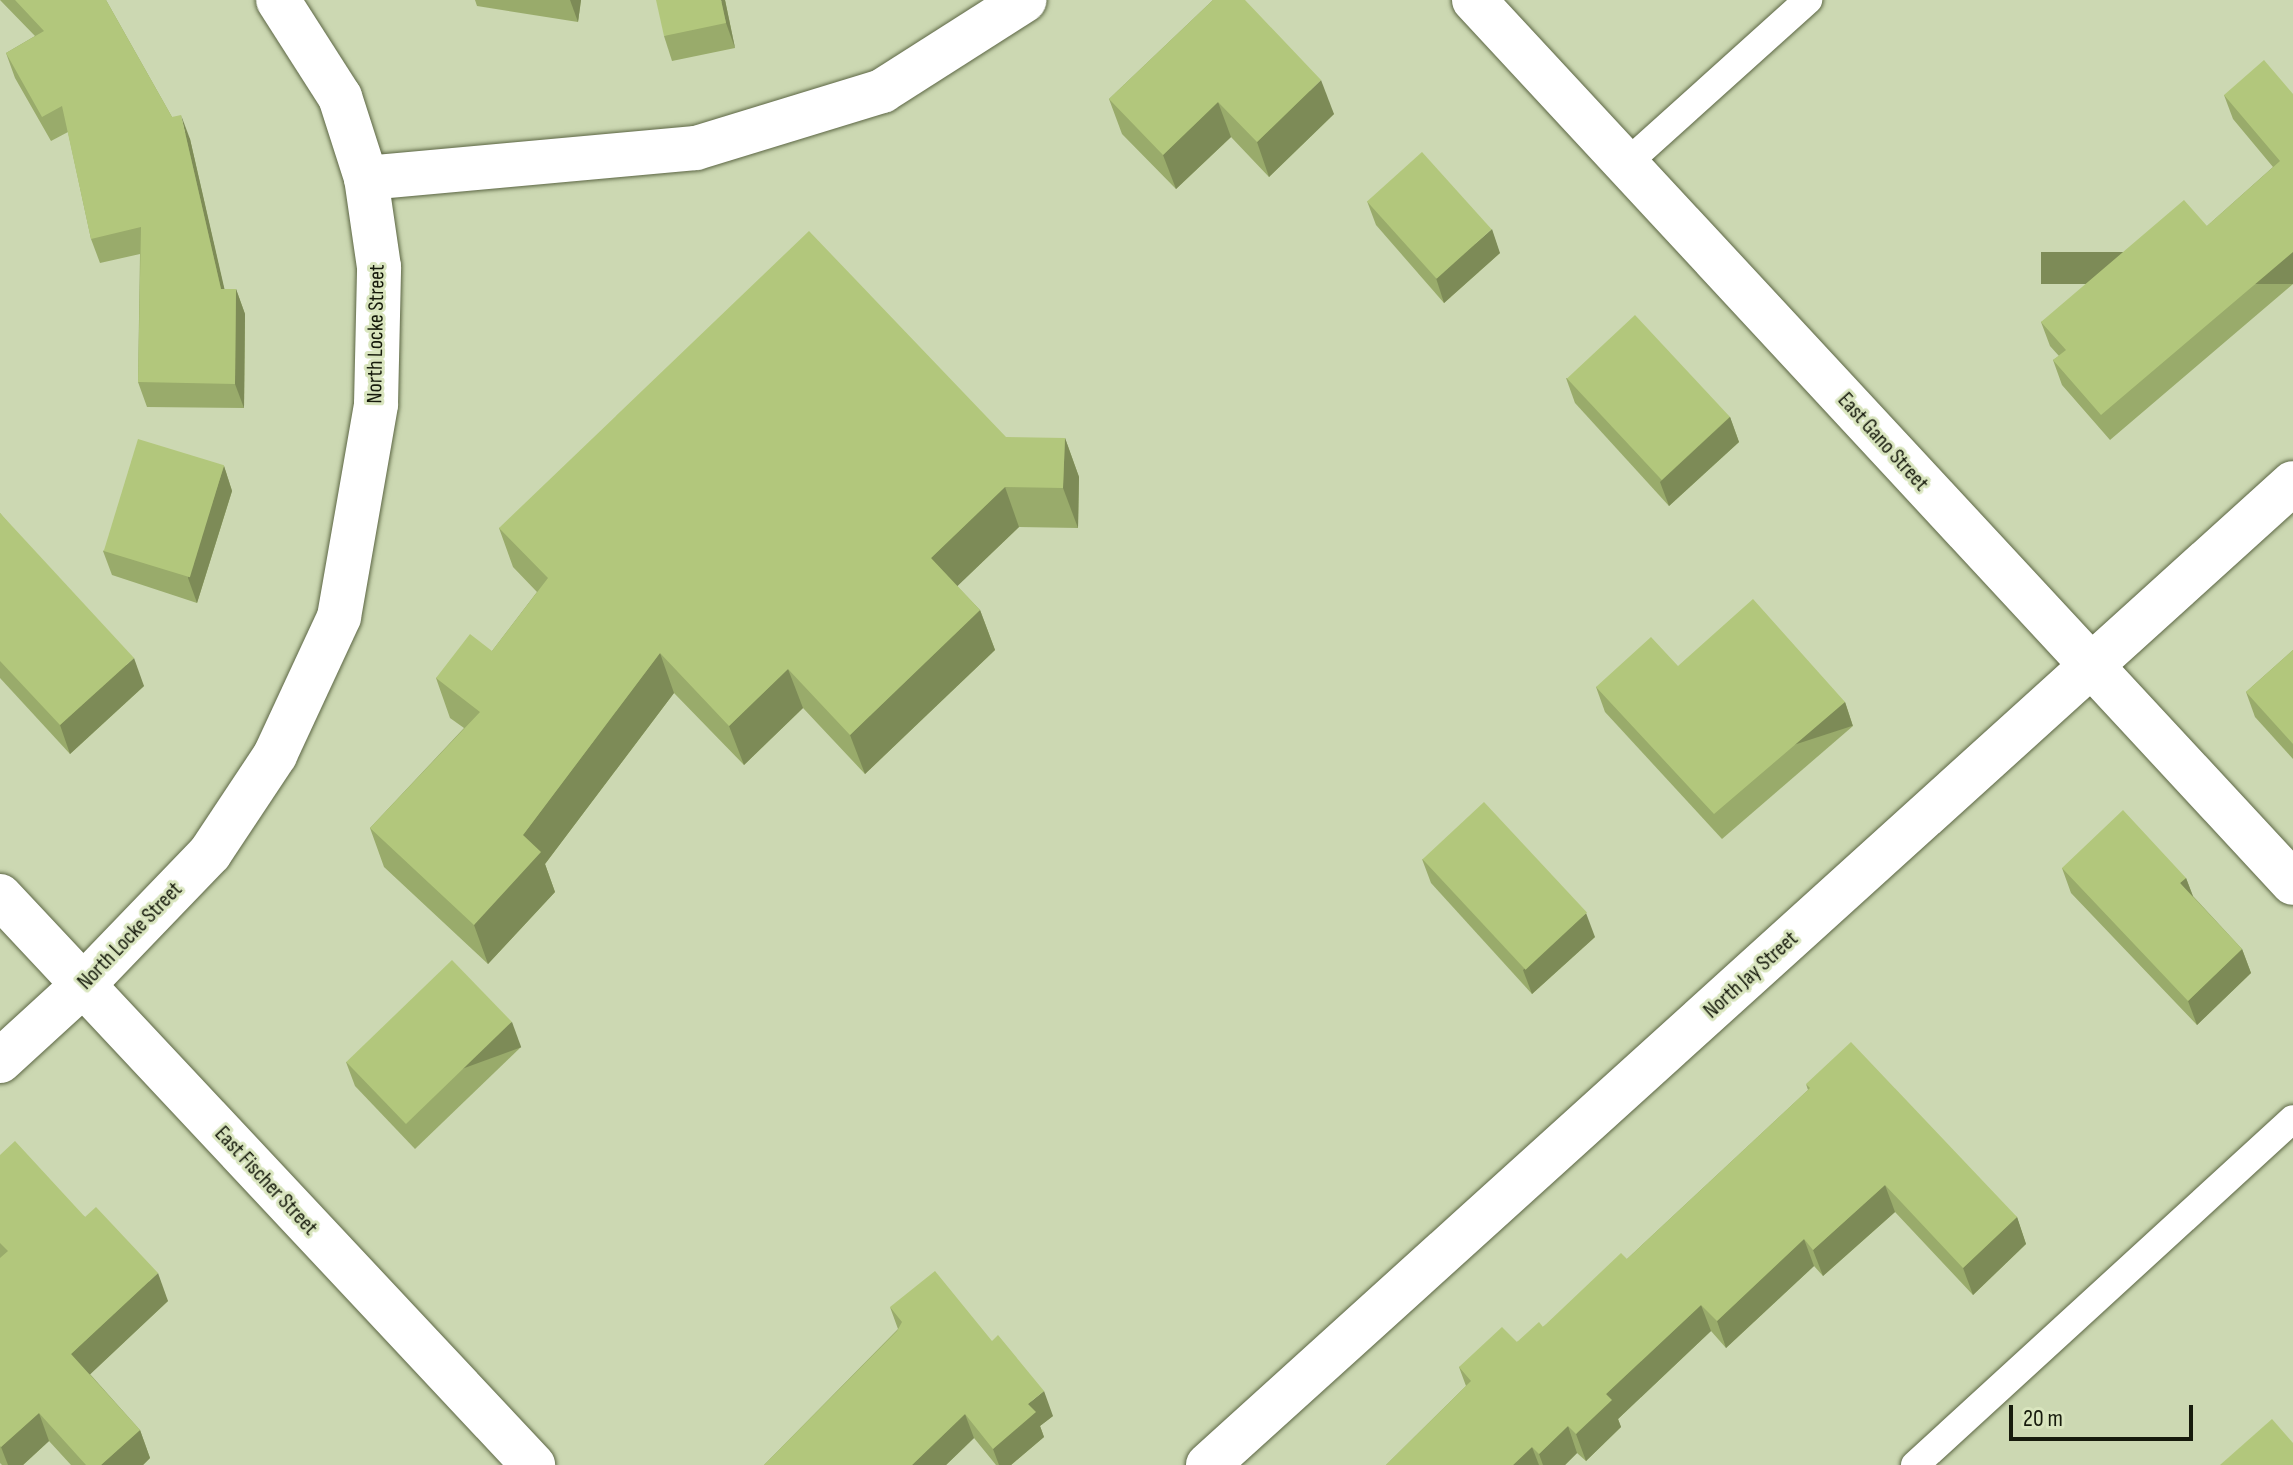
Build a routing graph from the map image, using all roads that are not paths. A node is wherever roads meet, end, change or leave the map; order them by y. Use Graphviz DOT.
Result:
graph roads {
  1 [pos="278,0"];
  2 [pos="1025,0"];
  3 [pos="1474,0"];
  4 [pos="1808,0"];
  5 [pos="1627,163"];
  6 [pos="366,178"];
  7 [pos="2293,483"];
  8 [pos="2090,668"];
  9 [pos="2293,883"];
  10 [pos="0,896"];
  11 [pos="83,985"];
  12 [pos="0,1061"];
  13 [pos="2293,1119"];
  14 [pos="533,1465"];
  15 [pos="1208,1465"];
  16 [pos="1915,1465"];
  1 -- 6 [label="street, North Locke Street"];
  2 -- 6 [label="street"];
  3 -- 5 [label="street, East Gano Street"];
  4 -- 5 [label="lane"];
  5 -- 8 [label="street, East Gano Street"];
  6 -- 11 [label="street, North Locke Street"];
  7 -- 8 [label="street, North Jay Street"];
  8 -- 9 [label="street, East Gano Street"];
  8 -- 15 [label="street, North Jay Street"];
  10 -- 11 [label="street, East Fischer Street"];
  11 -- 12 [label="street, North Locke Street"];
  11 -- 14 [label="street, East Fischer Street"];
  13 -- 16 [label="lane"];
}
